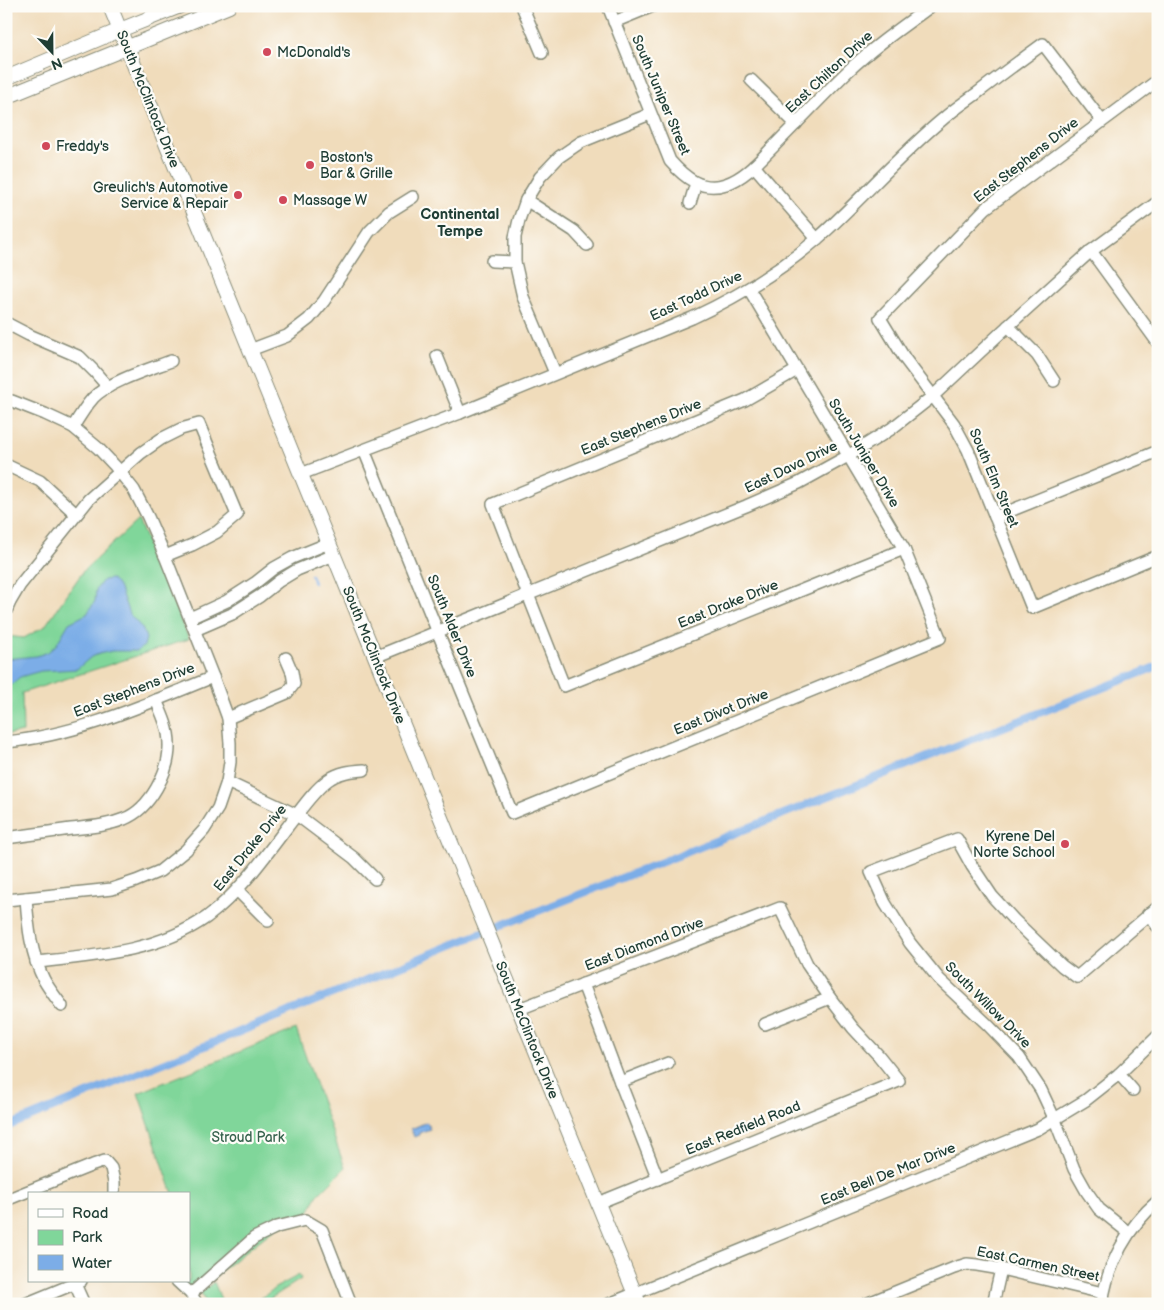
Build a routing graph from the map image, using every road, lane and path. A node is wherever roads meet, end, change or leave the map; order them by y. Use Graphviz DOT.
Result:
graph roads {
  1 [pos="110,6"];
  2 [pos="180,6"];
  3 [pos="229,6"];
  4 [pos="522,6"];
  5 [pos="608,6"];
  6 [pos="653,6"];
  7 [pos="931,6"];
  8 [pos="614,22"];
  9 [pos="120,30"];
  10 [pos="126,47"];
  11 [pos="542,53"];
  12 [pos="6,78"];
  13 [pos="751,80"];
  14 [pos="1158,80"];
  15 [pos="6,97"];
  16 [pos="650,114"];
  17 [pos="1102,121"];
  18 [pos="796,124"];
  19 [pos="754,166"];
  20 [pos="696,183"];
  21 [pos="413,197"];
  22 [pos="526,200"];
  23 [pos="1158,202"];
  24 [pos="690,203"];
  25 [pos="817,239"];
  26 [pos="587,245"];
  27 [pos="1091,251"];
  28 [pos="492,261"];
  29 [pos="515,262"];
  30 [pos="749,289"];
  31 [pos="880,318"];
  32 [pos="6,323"];
  33 [pos="1008,326"];
  34 [pos="1158,344"];
  35 [pos="250,350"];
  36 [pos="437,356"];
  37 [pos="171,361"];
  38 [pos="797,370"];
  39 [pos="555,373"];
  40 [pos="1054,381"];
  41 [pos="108,388"];
  42 [pos="933,396"];
  43 [pos="6,400"];
  44 [pos="460,413"];
  45 [pos="73,427"];
  46 [pos="364,450"];
  47 [pos="1158,450"];
  48 [pos="848,456"];
  49 [pos="6,464"];
  50 [pos="120,472"];
  51 [pos="301,474"];
  52 [pos="76,514"];
  53 [pos="995,517"];
  54 [pos="331,549"];
  55 [pos="904,549"];
  56 [pos="165,556"];
  57 [pos="1158,556"];
  58 [pos="528,594"];
  59 [pos="6,611"];
  60 [pos="190,618"];
  61 [pos="195,630"];
  62 [pos="437,632"];
  63 [pos="940,638"];
  64 [pos="375,657"];
  65 [pos="286,658"];
  66 [pos="213,676"];
  67 [pos="156,700"];
  68 [pos="228,718"];
  69 [pos="6,742"];
  70 [pos="364,770"];
  71 [pos="227,782"];
  72 [pos="512,813"];
  73 [pos="297,815"];
  74 [pos="6,838"];
  75 [pos="375,879"];
  76 [pos="237,890"];
  77 [pos="26,898"];
  78 [pos="6,900"];
  79 [pos="1153,910"];
  80 [pos="268,921"];
  81 [pos="1158,927"];
  82 [pos="36,962"];
  83 [pos="583,984"];
  84 [pos="830,998"];
  85 [pos="62,1006"];
  86 [pos="519,1010"];
  87 [pos="765,1024"];
  88 [pos="1158,1036"];
  89 [pos="668,1063"];
  90 [pos="1119,1074"];
  91 [pos="620,1082"];
  92 [pos="1133,1090"];
  93 [pos="1055,1120"];
  94 [pos="658,1179"];
  95 [pos="114,1192"];
  96 [pos="6,1200"];
  97 [pos="1158,1201"];
  98 [pos="598,1204"];
  99 [pos="1129,1233"];
  100 [pos="1001,1269"];
  101 [pos="78,1282"];
  102 [pos="178,1282"];
  103 [pos="194,1299"];
  104 [pos="637,1299"];
  105 [pos="1102,1299"];
  106 [pos="25,1304"];
  107 [pos="84,1304"];
  108 [pos="352,1304"];
  109 [pos="608,1304"];
  110 [pos="866,1304"];
  111 [pos="993,1304"];
  1 -- 9 [label="main road, South McClintock Drive"];
  2 -- 9 [label="main road"];
  3 -- 10 [label="main road"];
  4 -- 11 [label="street"];
  5 -- 8 [label="street, South Juniper Street"];
  6 -- 8 [label="street"];
  7 -- 18 [label="street, East Chilton Drive"];
  8 -- 16 [label="street, South Juniper Street"];
  9 -- 10 [label="main road, South McClintock Drive"];
  9 -- 12 [label="main road"];
  10 -- 15 [label="main road"];
  10 -- 35 [label="main road, South McClintock Drive"];
  13 -- 18 [label="street"];
  14 -- 17 [label="street, East Stephens Drive"];
  16 -- 20 [label="street, South Juniper Street"];
  16 -- 22 [label="street"];
  17 -- 25 [label="street, East Todd Drive"];
  17 -- 31 [label="street, East Stephens Drive"];
  18 -- 19 [label="street, East Chilton Drive"];
  19 -- 20 [label="street"];
  19 -- 25 [label="street"];
  20 -- 24 [label="street"];
  21 -- 35 [label="street"];
  22 -- 26 [label="street"];
  22 -- 29 [label="street"];
  23 -- 27 [label="street, East Dava Drive"];
  25 -- 30 [label="street, East Todd Drive"];
  27 -- 33 [label="street, East Dava Drive"];
  27 -- 34 [label="street"];
  28 -- 29 [label="street"];
  29 -- 39 [label="street"];
  30 -- 38 [label="street, South Juniper Drive"];
  30 -- 39 [label="street, East Todd Drive"];
  31 -- 42 [label="street, South Elm Street"];
  32 -- 41 [label="street"];
  33 -- 40 [label="street"];
  33 -- 42 [label="street, East Dava Drive"];
  35 -- 51 [label="main road, South McClintock Drive"];
  36 -- 44 [label="street"];
  37 -- 41 [label="street"];
  38 -- 48 [label="street, South Juniper Drive"];
  38 -- 58 [label="street, East Stephens Drive"];
  39 -- 44 [label="street, East Todd Drive"];
  41 -- 45 [label="street"];
  42 -- 48 [label="street, East Dava Drive"];
  42 -- 53 [label="street, South Elm Street"];
  43 -- 45 [label="street"];
  44 -- 46 [label="street, East Todd Drive"];
  45 -- 50 [label="street"];
  46 -- 51 [label="street, East Todd Drive"];
  46 -- 62 [label="street, South Alder Drive"];
  47 -- 53 [label="street"];
  48 -- 55 [label="street, South Juniper Drive"];
  48 -- 58 [label="street, East Dava Drive"];
  49 -- 52 [label="street"];
  50 -- 52 [label="street"];
  50 -- 56 [label="street"];
  50 -- 56 [label="street"];
  51 -- 54 [label="main road, South McClintock Drive"];
  52 -- 59 [label="street"];
  53 -- 57 [label="street, South Elm Street"];
  54 -- 60 [label="street"];
  54 -- 61 [label="street"];
  54 -- 64 [label="main road, South McClintock Drive"];
  55 -- 58 [label="street, East Drake Drive"];
  55 -- 63 [label="street, South Juniper Drive"];
  56 -- 60 [label="street"];
  58 -- 62 [label="street, East Dava Drive"];
  60 -- 61 [label="street"];
  61 -- 66 [label="street"];
  62 -- 64 [label="street, East Dava Drive"];
  62 -- 72 [label="street, South Alder Drive"];
  63 -- 72 [label="street, East Divot Drive"];
  64 -- 86 [label="main road, South McClintock Drive"];
  65 -- 68 [label="street"];
  66 -- 67 [label="street, East Stephens Drive"];
  66 -- 68 [label="street"];
  67 -- 69 [label="street, East Stephens Drive"];
  67 -- 74 [label="street"];
  68 -- 71 [label="street"];
  70 -- 73 [label="street, East Drake Drive"];
  71 -- 73 [label="street"];
  71 -- 77 [label="street"];
  73 -- 75 [label="street"];
  73 -- 76 [label="street, East Drake Drive"];
  76 -- 80 [label="street"];
  76 -- 82 [label="street, East Drake Drive"];
  77 -- 78 [label="street"];
  77 -- 82 [label="street"];
  79 -- 81 [label="street"];
  79 -- 93 [label="street, South Willow Drive"];
  82 -- 85 [label="street"];
  83 -- 84 [label="street, East Diamond Drive"];
  83 -- 86 [label="street, East Diamond Drive"];
  83 -- 91 [label="street"];
  84 -- 87 [label="street"];
  84 -- 94 [label="street, East Redfield Road"];
  86 -- 98 [label="main road, South McClintock Drive"];
  88 -- 90 [label="street, East Bell De Mar Drive"];
  89 -- 91 [label="street"];
  90 -- 92 [label="street"];
  90 -- 93 [label="street, East Bell De Mar Drive"];
  91 -- 94 [label="street"];
  93 -- 99 [label="street, South Willow Drive"];
  93 -- 104 [label="street, East Bell De Mar Drive"];
  94 -- 98 [label="street, East Redfield Road"];
  95 -- 96 [label="street"];
  97 -- 99 [label="street, East Carmen Street"];
  98 -- 104 [label="main road, South McClintock Drive"];
  99 -- 105 [label="street, East Carmen Street"];
  100 -- 105 [label="street, East Carmen Street"];
  100 -- 110 [label="street, East Carmen Street"];
  100 -- 111 [label="street"];
  101 -- 106 [label="street"];
  101 -- 107 [label="street"];
  102 -- 103 [label="street"];
  103 -- 108 [label="street"];
  104 -- 109 [label="street, East Bell De Mar Drive"];
}
